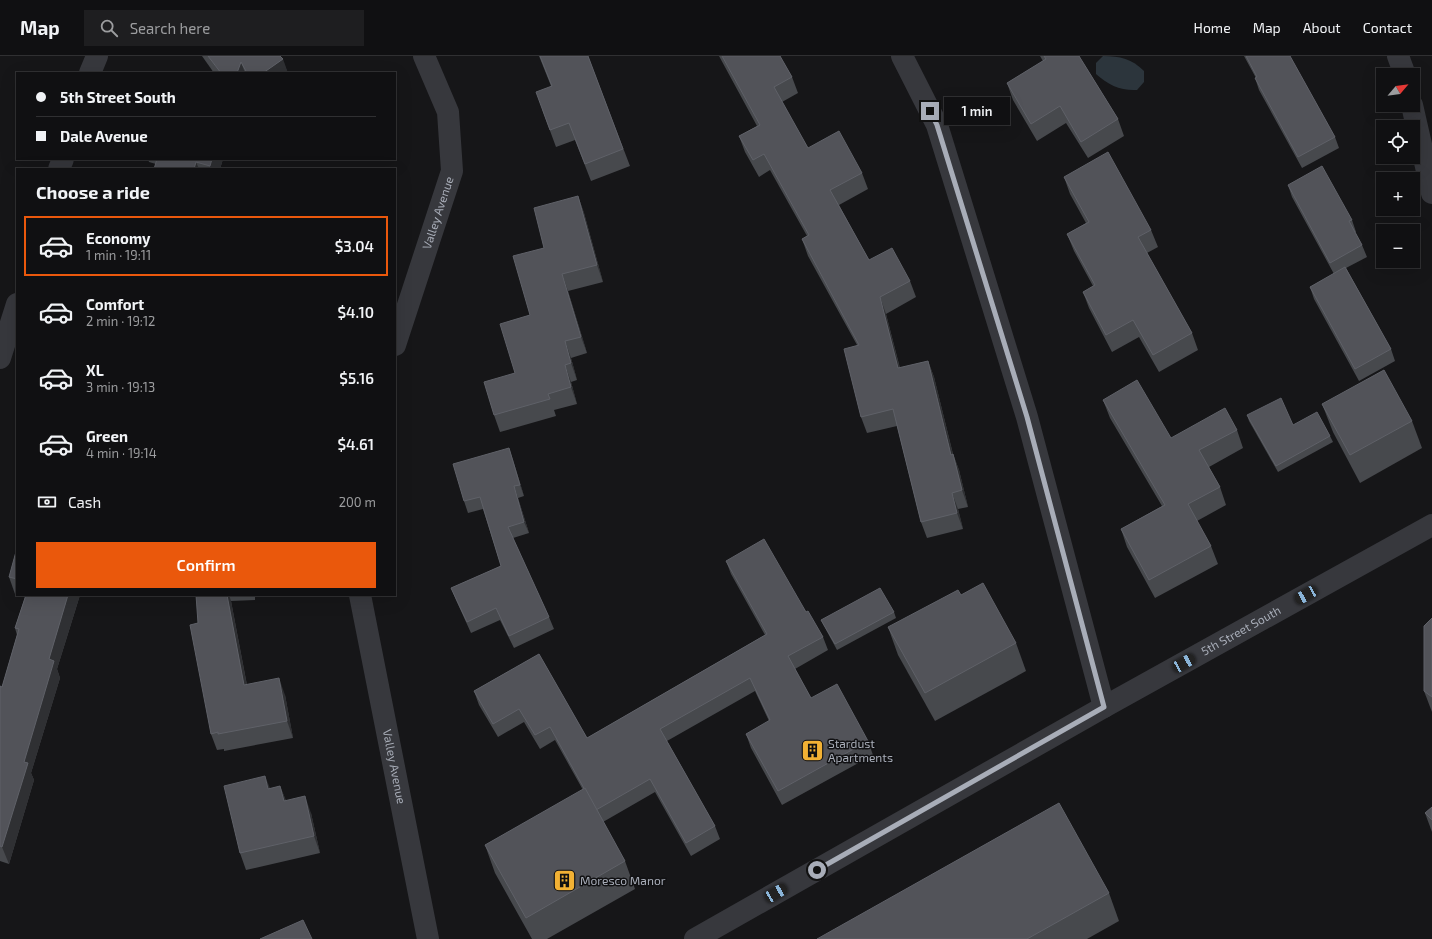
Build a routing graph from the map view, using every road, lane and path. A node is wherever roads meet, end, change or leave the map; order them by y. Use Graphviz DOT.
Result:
graph roads {
  1 [pos="97,56"];
  2 [pos="424,56"];
  3 [pos="902,56"];
  4 [pos="1398,56"];
  5 [pos="1402,68"];
  6 [pos="90,72"];
  7 [pos="1414,112"];
  8 [pos="1432,193"];
  9 [pos="16,307"];
  10 [pos="396,342"];
  11 [pos="0,358"];
  12 [pos="1432,525"];
  13 [pos="360,596"];
  14 [pos="1104,707"];
  15 [pos="428,939"];
  16 [pos="695,939"];
  1 -- 6 [label="street"];
  2 -- 10 [label="street, Valley Avenue"];
  3 -- 14 [label="street"];
  4 -- 5 [label="street"];
  7 -- 8 [label="street"];
  9 -- 11 [label="street"];
  12 -- 14 [label="street, 5th Street South"];
  13 -- 15 [label="street, Valley Avenue"];
  14 -- 16 [label="street, 5th Street South"];
}
